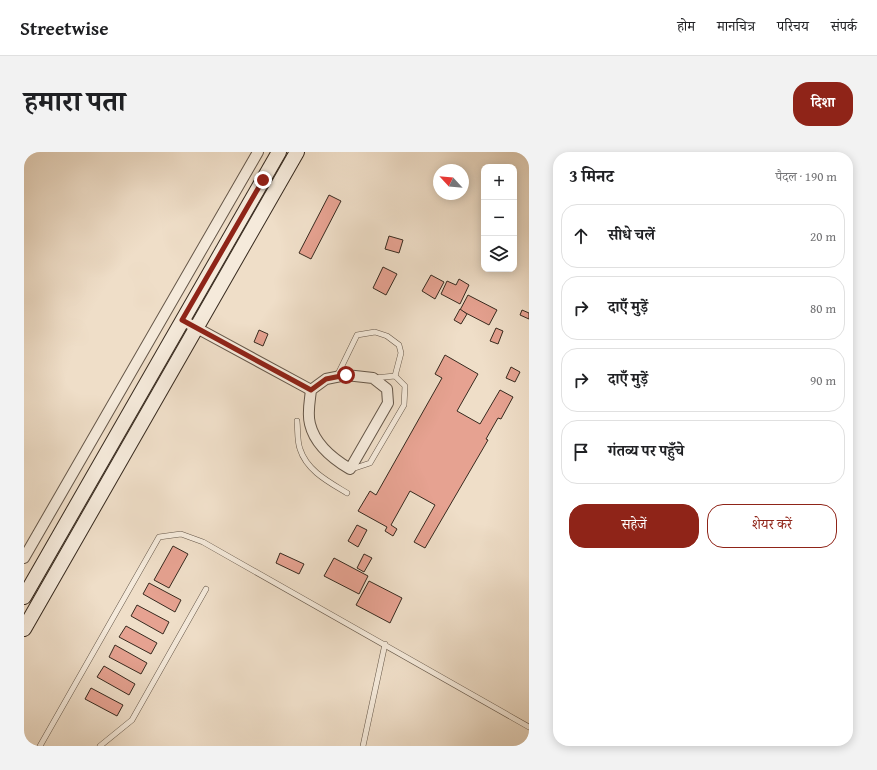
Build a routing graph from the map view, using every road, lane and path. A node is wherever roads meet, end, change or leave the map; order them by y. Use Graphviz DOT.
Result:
graph roads {
  1 [pos="258,152"];
  2 [pos="279,152"];
  3 [pos="297,152"];
  4 [pos="182,320"];
  5 [pos="196,327"];
  6 [pos="395,376"];
  7 [pos="337,377"];
  8 [pos="373,378"];
  9 [pos="311,390"];
  10 [pos="297,421"];
  11 [pos="350,470"];
  12 [pos="347,493"];
  13 [pos="24,558"];
  14 [pos="206,589"];
  15 [pos="24,597"];
  16 [pos="24,629"];
  17 [pos="385,644"];
  18 [pos="529,727"];
  19 [pos="40,746"];
  20 [pos="100,746"];
  21 [pos="363,746"];
  1 -- 13 [label="street"];
  2 -- 4 [label="main road"];
  3 -- 5 [label="main road"];
  4 -- 5 [label="street"];
  4 -- 15 [label="main road"];
  5 -- 9 [label="street"];
  5 -- 16 [label="main road"];
  6 -- 7 [label="lane"];
  6 -- 8 [label="lane"];
  6 -- 11 [label="lane"];
  7 -- 8 [label="street"];
  7 -- 9 [label="street"];
  8 -- 11 [label="street"];
  9 -- 11 [label="street"];
  10 -- 12 [label="lane"];
  14 -- 20 [label="lane"];
  17 -- 18 [label="lane"];
  17 -- 19 [label="lane"];
  17 -- 21 [label="lane"];
}
